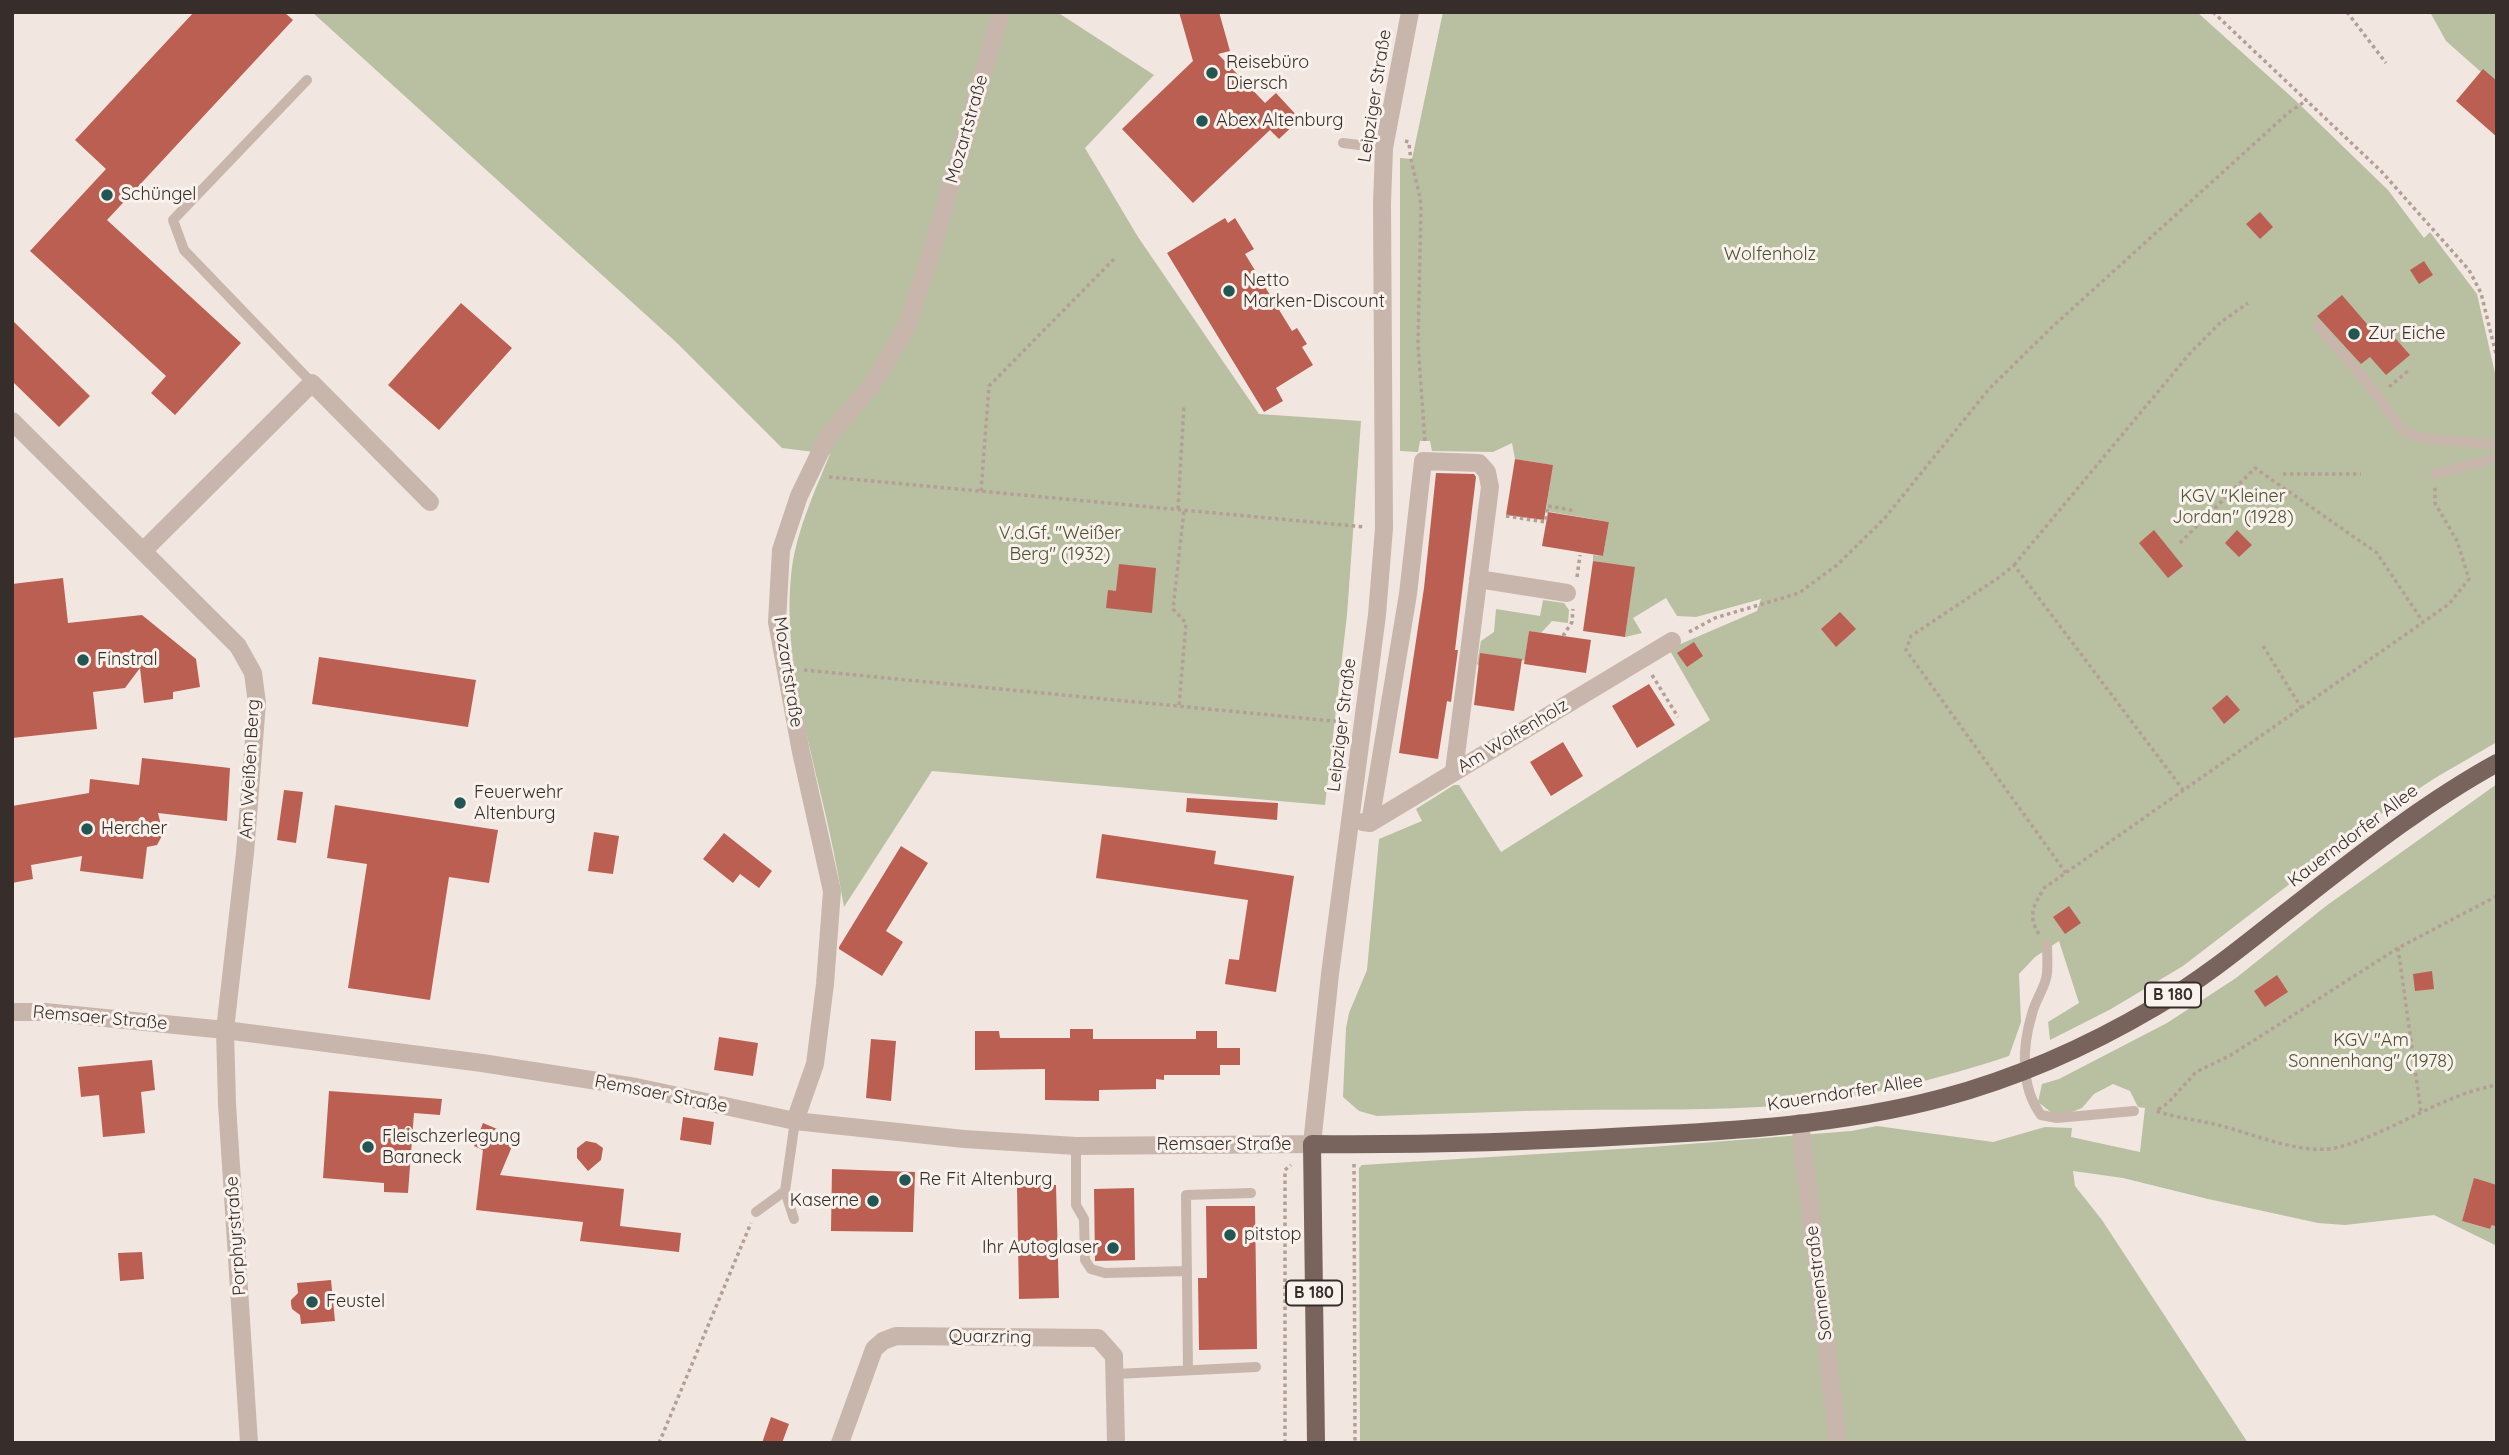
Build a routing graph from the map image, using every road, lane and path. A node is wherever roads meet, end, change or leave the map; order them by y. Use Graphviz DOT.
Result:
graph roads {
  1 [pos="1001,12"];
  2 [pos="1410,12"];
  3 [pos="2213,12"];
  4 [pos="2347,12"];
  5 [pos="2386,63"];
  6 [pos="307,80"];
  7 [pos="2307,100"];
  8 [pos="1343,143"];
  9 [pos="1385,143"];
  10 [pos="1116,257"];
  11 [pos="2248,303"];
  12 [pos="2318,326"];
  13 [pos="2497,358"];
  14 [pos="2409,370"];
  15 [pos="312,383"];
  16 [pos="2377,397"];
  17 [pos="1184,405"];
  18 [pos="12,421"];
  19 [pos="1425,442"];
  20 [pos="2497,445"];
  21 [pos="2497,458"];
  22 [pos="810,474"];
  23 [pos="2283,474"];
  24 [pos="2361,474"];
  25 [pos="2435,474"];
  26 [pos="981,491"];
  27 [pos="429,502"];
  28 [pos="1178,509"];
  29 [pos="1184,510"];
  30 [pos="1576,510"];
  31 [pos="1499,515"];
  32 [pos="1384,528"];
  33 [pos="2180,543"];
  34 [pos="143,551"];
  35 [pos="2014,565"];
  36 [pos="1478,579"];
  37 [pos="1567,593"];
  38 [pos="2423,622"];
  39 [pos="1672,641"];
  40 [pos="2263,646"];
  41 [pos="785,669"];
  42 [pos="1651,673"];
  43 [pos="1179,706"];
  44 [pos="2302,709"];
  45 [pos="1678,717"];
  46 [pos="1363,724"];
  47 [pos="2497,763"];
  48 [pos="1454,771"];
  49 [pos="2184,791"];
  50 [pos="1352,821"];
  51 [pos="1370,823"];
  52 [pos="2067,873"];
  53 [pos="2497,896"];
  54 [pos="2047,945"];
  55 [pos="2398,948"];
  56 [pos="12,1012"];
  57 [pos="226,1030"];
  58 [pos="2024,1071"];
  59 [pos="2497,1085"];
  60 [pos="2134,1111"];
  61 [pos="2421,1112"];
  62 [pos="795,1121"];
  63 [pos="1800,1123"];
  64 [pos="1312,1144"];
  65 [pos="1354,1144"];
  66 [pos="1076,1146"];
  67 [pos="785,1191"];
  68 [pos="1251,1193"];
  69 [pos="756,1212"];
  70 [pos="794,1219"];
  71 [pos="1187,1271"];
  72 [pos="1256,1367"];
  73 [pos="1188,1370"];
  74 [pos="1116,1374"];
  75 [pos="249,1443"];
  76 [pos="659,1443"];
  77 [pos="839,1443"];
  78 [pos="1116,1443"];
  79 [pos="1285,1443"];
  80 [pos="1316,1443"];
  81 [pos="1355,1443"];
  82 [pos="1838,1443"];
  1 -- 22 [label="street, Mozartstraße"];
  2 -- 9 [label="street, Leipziger Straße"];
  3 -- 7 [label="path"];
  4 -- 5 [label="path"];
  6 -- 15 [label="lane"];
  7 -- 13 [label="path"];
  7 -- 39 [label="path"];
  8 -- 9 [label="lane"];
  9 -- 19 [label="path"];
  9 -- 32 [label="street, Leipziger Straße"];
  10 -- 26 [label="path"];
  11 -- 35 [label="path"];
  12 -- 16 [label="lane"];
  14 -- 16 [label="path"];
  15 -- 27 [label="street"];
  15 -- 34 [label="street"];
  16 -- 20 [label="lane"];
  17 -- 28 [label="path"];
  18 -- 34 [label="street, Am Weißen Berg"];
  21 -- 25 [label="lane"];
  22 -- 26 [label="path"];
  22 -- 41 [label="street, Mozartstraße"];
  23 -- 24 [label="path"];
  25 -- 38 [label="path"];
  26 -- 28 [label="path"];
  28 -- 29 [label="path"];
  29 -- 32 [label="path"];
  29 -- 43 [label="path"];
  30 -- 31 [label="path"];
  32 -- 46 [label="street, Leipziger Straße"];
  33 -- 38 [label="path"];
  34 -- 57 [label="street, Am Weißen Berg"];
  35 -- 49 [label="path"];
  35 -- 52 [label="path"];
  36 -- 37 [label="street"];
  36 -- 48 [label="street"];
  36 -- 51 [label="street"];
  38 -- 44 [label="path"];
  39 -- 48 [label="street, Am Wolfenholz"];
  40 -- 44 [label="path"];
  41 -- 43 [label="path"];
  41 -- 62 [label="street, Mozartstraße"];
  42 -- 45 [label="path"];
  43 -- 46 [label="path"];
  44 -- 49 [label="path"];
  46 -- 50 [label="street, Leipziger Straße"];
  47 -- 58 [label="main road, Kauerndorfer Allee / B 180"];
  48 -- 51 [label="street, Am Wolfenholz"];
  49 -- 52 [label="path"];
  50 -- 51 [label="street"];
  50 -- 64 [label="street, Leipziger Straße"];
  52 -- 54 [label="path"];
  53 -- 55 [label="path"];
  54 -- 58 [label="lane"];
  55 -- 61 [label="path"];
  55 -- 61 [label="path"];
  56 -- 57 [label="street, Remsaer Straße"];
  57 -- 62 [label="street, Remsaer Straße"];
  57 -- 75 [label="street, Porphyrstraße"];
  58 -- 60 [label="lane"];
  58 -- 63 [label="main road, Kauerndorfer Allee / B 180"];
  59 -- 61 [label="path"];
  62 -- 66 [label="street, Remsaer Straße"];
  62 -- 67 [label="lane"];
  63 -- 65 [label="main road, Kauerndorfer Allee / B 180"];
  63 -- 82 [label="street, Sonnenstraße"];
  64 -- 65 [label="main road, Kauerndorfer Allee / B 180"];
  64 -- 66 [label="street, Remsaer Straße"];
  64 -- 79 [label="path"];
  64 -- 80 [label="main road, Leipziger Straße / B 180"];
  65 -- 81 [label="path"];
  66 -- 71 [label="lane"];
  67 -- 69 [label="lane"];
  67 -- 70 [label="lane"];
  68 -- 71 [label="lane"];
  69 -- 76 [label="path"];
  71 -- 73 [label="lane"];
  72 -- 73 [label="lane"];
  73 -- 74 [label="lane"];
  74 -- 77 [label="street, Quarzring"];
  74 -- 78 [label="street, Quarzring"];
}
